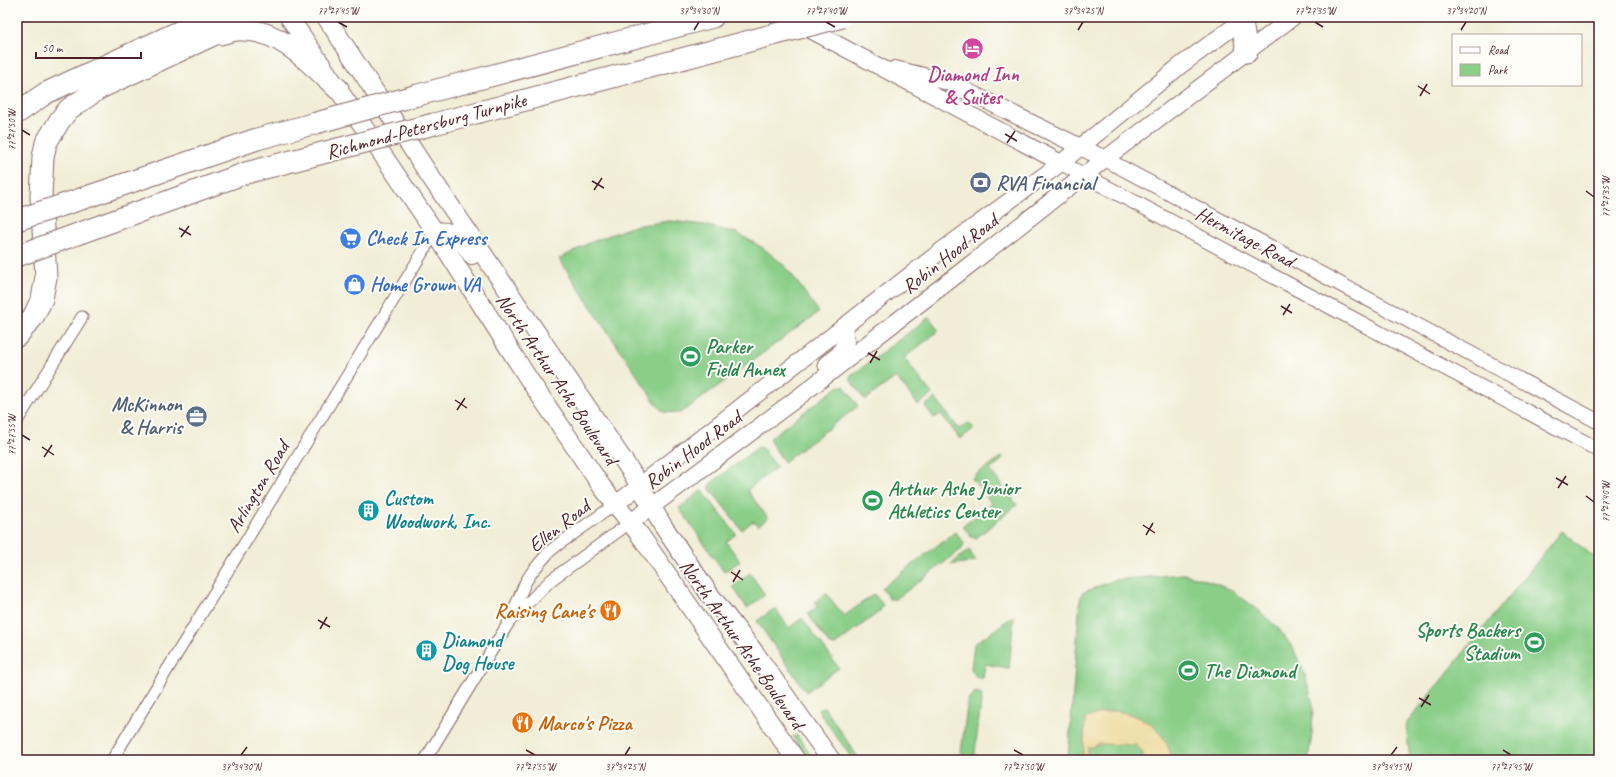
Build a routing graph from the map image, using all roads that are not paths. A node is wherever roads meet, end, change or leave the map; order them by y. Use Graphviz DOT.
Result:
graph roads {
  1 [pos="244,17"];
  2 [pos="289,17"];
  3 [pos="326,17"];
  4 [pos="713,17"];
  5 [pos="786,17"];
  6 [pos="842,17"];
  7 [pos="1293,17"];
  8 [pos="1243,18"];
  9 [pos="211,22"];
  10 [pos="1247,52"];
  11 [pos="870,63"];
  12 [pos="338,89"];
  13 [pos="17,112"];
  14 [pos="1080,147"];
  15 [pos="1105,159"];
  16 [pos="1061,162"];
  17 [pos="1085,175"];
  18 [pos="17,220"];
  19 [pos="435,232"];
  20 [pos="17,256"];
  21 [pos="82,317"];
  22 [pos="844,326"];
  23 [pos="17,336"];
  24 [pos="544,344"];
  25 [pos="792,402"];
  26 [pos="17,421"];
  27 [pos="1599,422"];
  28 [pos="1599,450"];
  29 [pos="639,487"];
  30 [pos="616,504"];
  31 [pos="651,507"];
  32 [pos="631,522"];
  33 [pos="509,622"];
  34 [pos="112,760"];
  35 [pos="425,760"];
  36 [pos="796,760"];
  37 [pos="831,760"];
  1 -- 9 [label="highway"];
  2 -- 12 [label="main road, North Arthur Ashe Boulevard"];
  3 -- 24 [label="main road, North Arthur Ashe Boulevard"];
  4 -- 18 [label="highway, Richmond-Petersburg Turnpike, bridge"];
  5 -- 11 [label="main road, Hermitage Road"];
  6 -- 20 [label="highway, Richmond-Petersburg Turnpike, bridge"];
  7 -- 10 [label="main road, Robin Hood Road"];
  8 -- 10 [label="highway"];
  8 -- 14 [label="main road, Robin Hood Road"];
  9 -- 12 [label="highway"];
  9 -- 13 [label="highway"];
  9 -- 23 [label="highway"];
  10 -- 15 [label="main road, Robin Hood Road"];
  11 -- 14 [label="main road, Hermitage Road"];
  11 -- 16 [label="main road, Hermitage Road"];
  12 -- 19 [label="main road, North Arthur Ashe Boulevard"];
  14 -- 15 [label="main road, Hermitage Road"];
  14 -- 16 [label="main road, Robin Hood Road"];
  15 -- 17 [label="main road, Robin Hood Road"];
  15 -- 27 [label="street, Hermitage Road"];
  16 -- 17 [label="street, Hermitage Road"];
  16 -- 22 [label="main road, Robin Hood Road"];
  17 -- 25 [label="main road, Robin Hood Road"];
  17 -- 28 [label="street, Hermitage Road"];
  19 -- 24 [label="main road"];
  19 -- 30 [label="main road, North Arthur Ashe Boulevard"];
  19 -- 34 [label="street, Arlington Road"];
  21 -- 26 [label="street"];
  22 -- 25 [label="main road"];
  22 -- 29 [label="main road, Robin Hood Road"];
  24 -- 29 [label="main road, North Arthur Ashe Boulevard"];
  25 -- 31 [label="main road, Robin Hood Road"];
  29 -- 30 [label="main road, Robin Hood Road"];
  29 -- 31 [label="main road, North Arthur Ashe Boulevard"];
  30 -- 32 [label="main road, North Arthur Ashe Boulevard"];
  30 -- 33 [label="street, Ellen Road"];
  31 -- 32 [label="main road, Robin Hood Road"];
  31 -- 37 [label="main road, North Arthur Ashe Boulevard"];
  32 -- 33 [label="street, Ellen Road"];
  32 -- 36 [label="main road, North Arthur Ashe Boulevard"];
  33 -- 35 [label="street, Ellen Road"];
}
